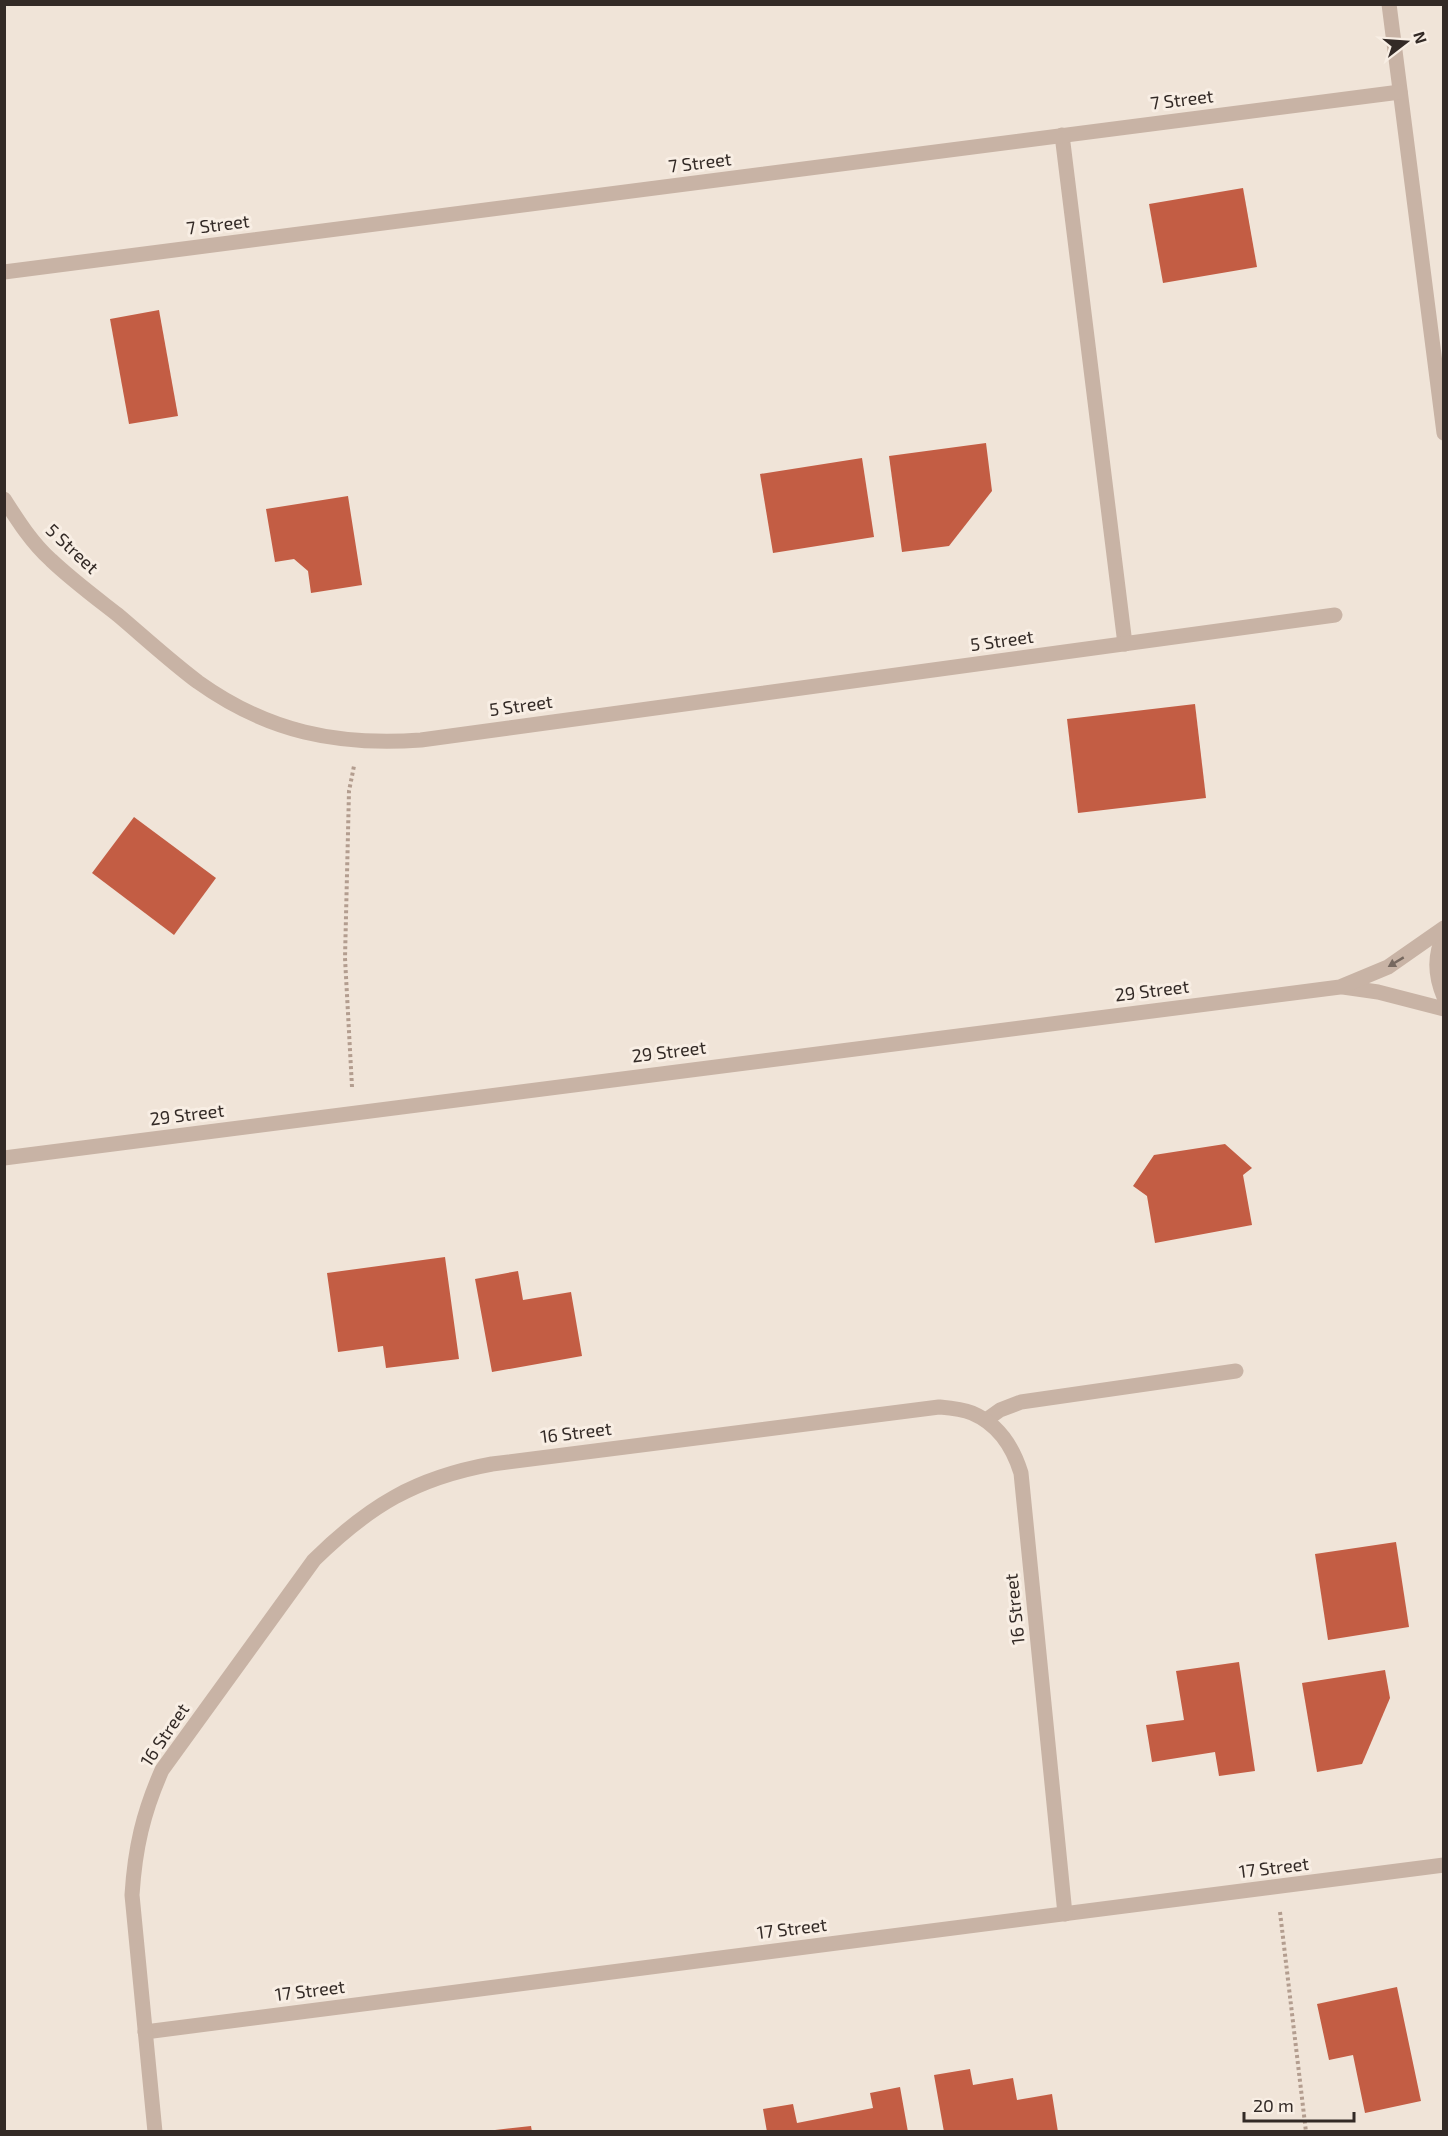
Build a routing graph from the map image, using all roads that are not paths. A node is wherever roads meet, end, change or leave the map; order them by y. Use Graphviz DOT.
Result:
graph roads {
  1 [pos="1389,4"];
  2 [pos="1400,92"];
  3 [pos="1062,135"];
  4 [pos="4,272"];
  5 [pos="1441,398"];
  6 [pos="1443,433"];
  7 [pos="4,499"];
  8 [pos="1335,615"];
  9 [pos="1125,644"];
  10 [pos="1443,928"];
  11 [pos="1443,935"];
  12 [pos="1340,987"];
  13 [pos="1443,997"];
  14 [pos="1443,1009"];
  15 [pos="4,1158"];
  16 [pos="1236,1371"];
  17 [pos="986,1420"];
  18 [pos="1443,1865"];
  19 [pos="1065,1914"];
  20 [pos="145,2032"];
  21 [pos="155,2132"];
  1 -- 2 [label="street"];
  2 -- 3 [label="street, 7 Street"];
  2 -- 5 [label="street"];
  3 -- 4 [label="street, 7 Street"];
  3 -- 9 [label="street"];
  5 -- 6 [label="street"];
  7 -- 9 [label="street, 5 Street"];
  8 -- 9 [label="street, 5 Street"];
  10 -- 12 [label="street, 29 Street, one-way"];
  11 -- 13 [label="street"];
  12 -- 14 [label="street, 29 Street"];
  12 -- 15 [label="street, 29 Street"];
  16 -- 17 [label="street"];
  17 -- 19 [label="street, 16 Street"];
  17 -- 20 [label="street, 16 Street"];
  18 -- 19 [label="street, 17 Street"];
  19 -- 20 [label="street, 17 Street"];
  20 -- 21 [label="street, 16 Street"];
}
